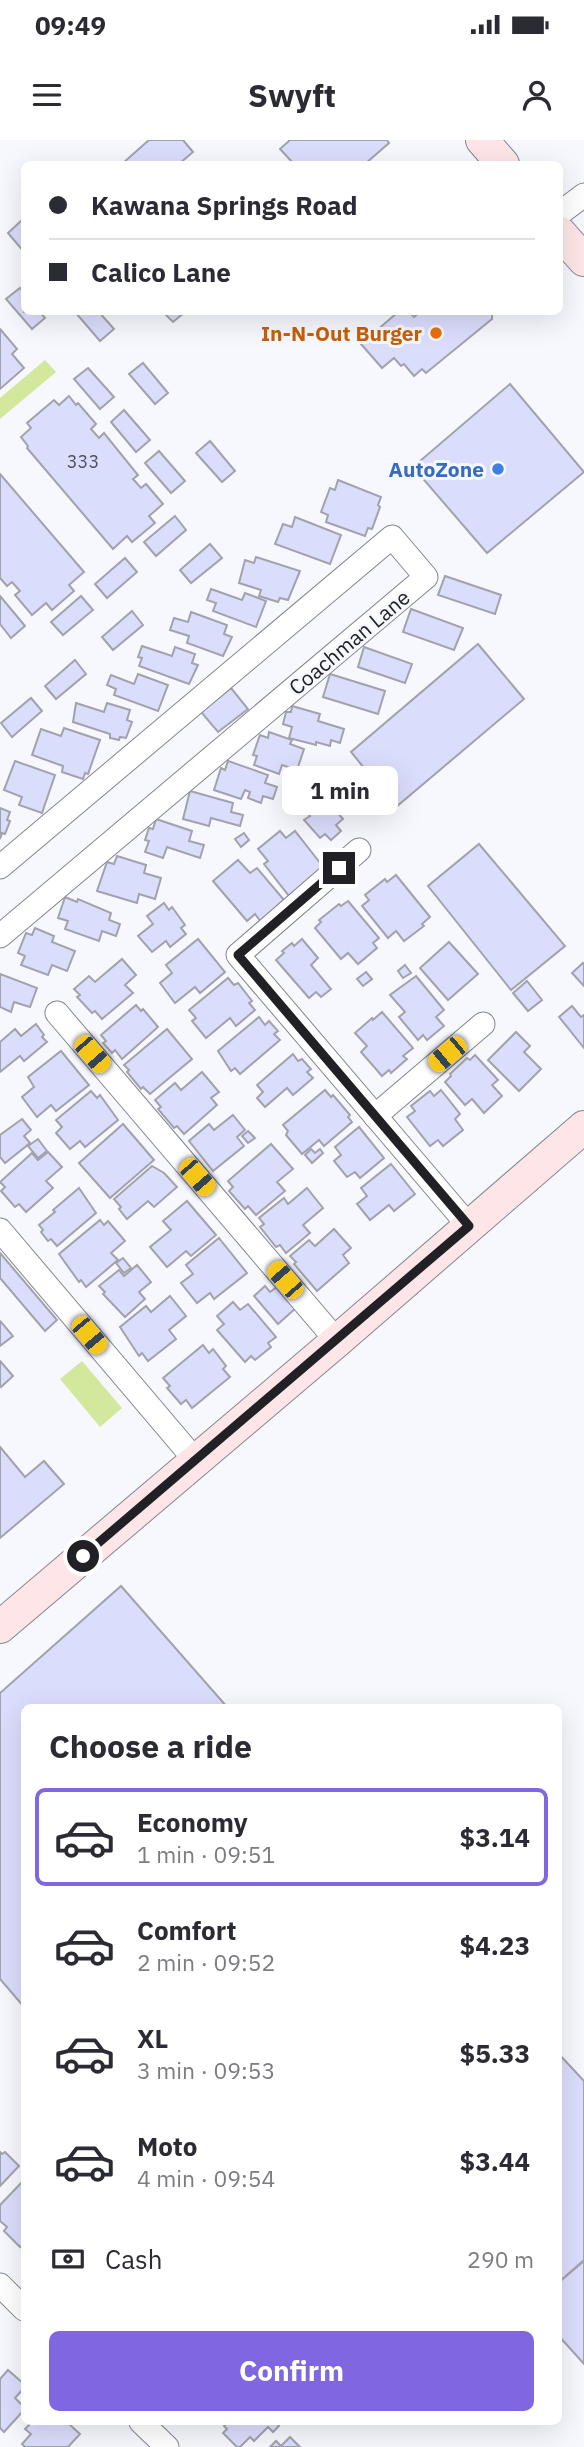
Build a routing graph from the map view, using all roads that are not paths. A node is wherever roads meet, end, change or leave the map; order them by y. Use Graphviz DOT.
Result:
graph roads {
  1 [pos="482,140"];
  2 [pos="500,161"];
  3 [pos="584,195"];
  4 [pos="563,211"];
  5 [pos="563,236"];
  6 [pos="584,260"];
  7 [pos="359,850"];
  8 [pos="0,867"];
  9 [pos="0,936"];
  10 [pos="57,1013"];
  11 [pos="483,1024"];
  12 [pos="375,1116"];
  13 [pos="584,1127"];
  14 [pos="469,1226"];
  15 [pos="0,1230"];
  16 [pos="337,1341"];
  17 [pos="196,1461"];
  18 [pos="0,1627"];
  19 [pos="0,2285"];
  20 [pos="21,2306"];
  21 [pos="144,2425"];
  22 [pos="167,2447"];
  1 -- 2 [label="street"];
  3 -- 4 [label="street"];
  5 -- 6 [label="street"];
  7 -- 12 [label="street"];
  8 -- 9 [label="street, Coachman Lane"];
  10 -- 16 [label="street"];
  11 -- 12 [label="street"];
  12 -- 14 [label="street"];
  13 -- 14 [label="street"];
  14 -- 16 [label="street"];
  15 -- 17 [label="street"];
  16 -- 17 [label="street"];
  17 -- 18 [label="street"];
  19 -- 20 [label="street"];
  21 -- 22 [label="street"];
}
